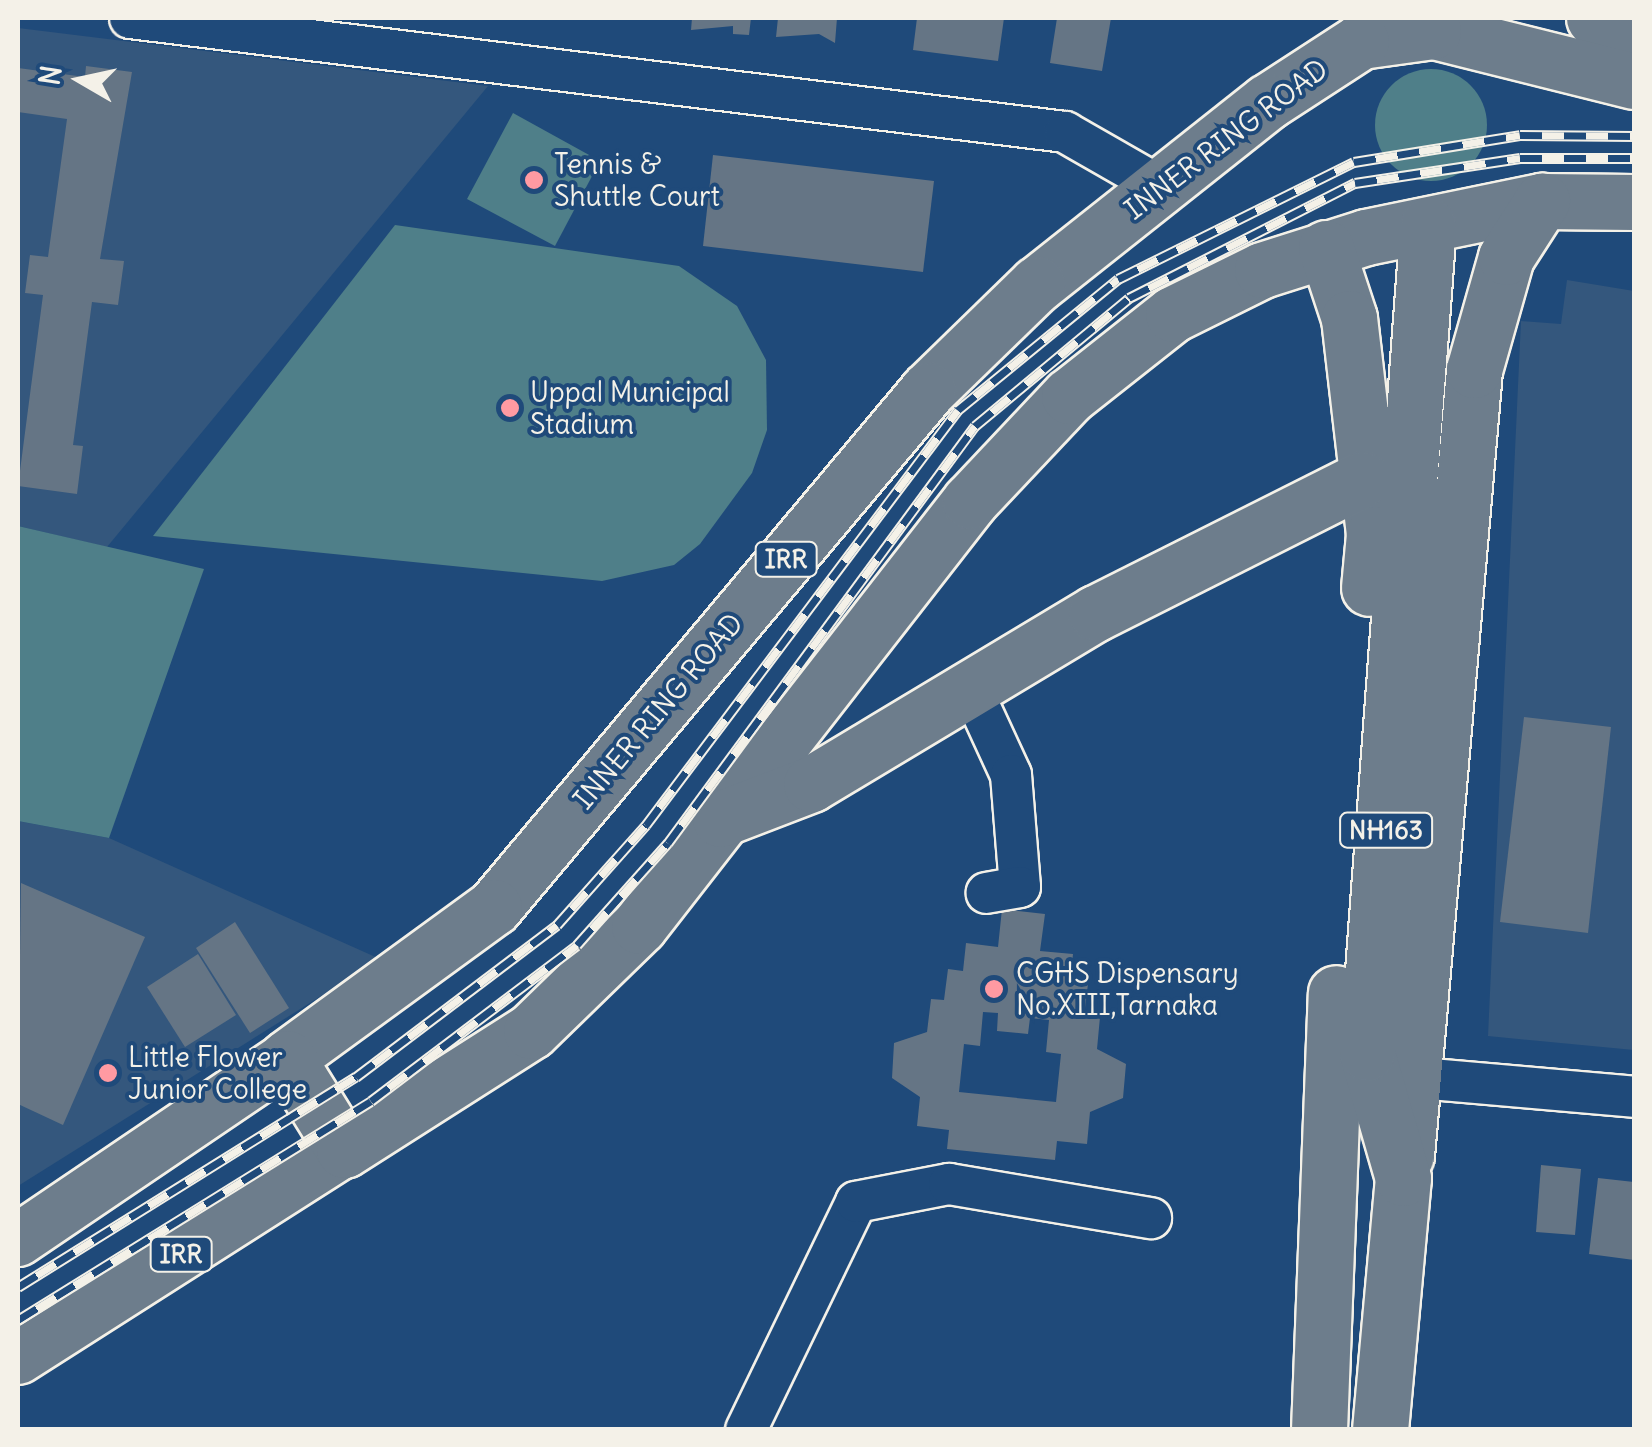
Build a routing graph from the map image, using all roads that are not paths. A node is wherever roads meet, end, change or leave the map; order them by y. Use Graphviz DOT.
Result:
graph roads {
  1 [pos="130,18"];
  2 [pos="1345,18"];
  3 [pos="1594,18"];
  4 [pos="1634,57"];
  5 [pos="1303,76"];
  6 [pos="1634,81"];
  7 [pos="1161,187"];
  8 [pos="1542,202"];
  9 [pos="1631,210"];
  10 [pos="1428,225"];
  11 [pos="1326,248"];
  12 [pos="1362,480"];
  13 [pos="971,688"];
  14 [pos="720,819"];
  15 [pos="1003,890"];
  16 [pos="287,1058"];
  17 [pos="1394,1076"];
  18 [pos="1634,1097"];
  19 [pos="344,1150"];
  20 [pos="1152,1218"];
  21 [pos="18,1240"];
  22 [pos="18,1358"];
  23 [pos="746,1430"];
  24 [pos="1319,1430"];
  25 [pos="1380,1430"];
  1 -- 7 [label="street"];
  2 -- 5 [label="highway"];
  3 -- 4 [label="highway"];
  5 -- 6 [label="highway, INNER RING ROAD / IRR"];
  5 -- 7 [label="highway, INNER RING ROAD / IRR"];
  7 -- 16 [label="highway, INNER RING ROAD / IRR"];
  8 -- 9 [label="highway, IRR"];
  8 -- 10 [label="highway, IRR"];
  8 -- 17 [label="highway, NH163"];
  10 -- 11 [label="highway, IRR"];
  10 -- 17 [label="highway, NH163"];
  11 -- 12 [label="highway, NH163"];
  11 -- 14 [label="highway, IRR"];
  12 -- 13 [label="highway"];
  12 -- 24 [label="highway, NH163"];
  13 -- 14 [label="highway"];
  13 -- 15 [label="street"];
  14 -- 19 [label="highway, IRR"];
  16 -- 19 [label="highway"];
  16 -- 21 [label="main road, INNER RING ROAD / IRR"];
  17 -- 18 [label="street"];
  17 -- 25 [label="highway, NH163"];
  19 -- 22 [label="main road, IRR"];
  20 -- 23 [label="street"];
}
